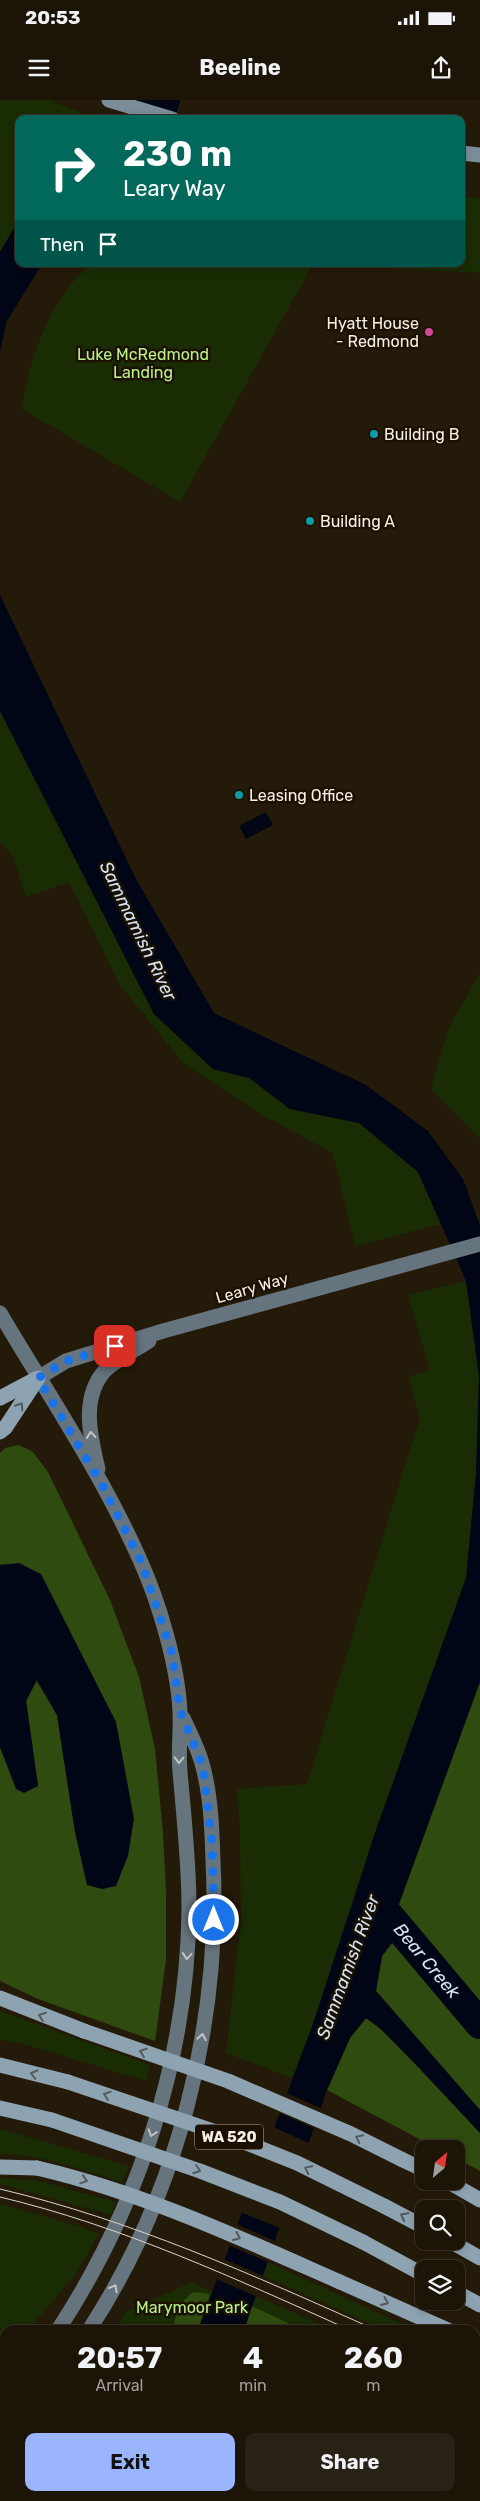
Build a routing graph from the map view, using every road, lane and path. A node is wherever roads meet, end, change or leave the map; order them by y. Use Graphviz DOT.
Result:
graph roads {
  1 [pos="109,100"];
  2 [pos="159,115"];
  3 [pos="465,153"];
  4 [pos="480,155"];
  5 [pos="480,1244"];
  6 [pos="0,1313"];
  7 [pos="163,1331"];
  8 [pos="38,1378"];
  9 [pos="0,1398"];
  10 [pos="0,1432"];
  11 [pos="101,1483"];
  12 [pos="180,1711"];
  13 [pos="0,1998"];
  14 [pos="0,2065"];
  15 [pos="0,2108"];
  16 [pos="415,2166"];
  17 [pos="0,2167"];
  18 [pos="463,2190"];
  19 [pos="480,2200"];
  20 [pos="415,2222"];
  21 [pos="465,2250"];
  22 [pos="480,2258"];
  23 [pos="415,2270"];
  24 [pos="465,2297"];
  25 [pos="480,2306"];
  26 [pos="61,2325"];
  27 [pos="92,2325"];
  28 [pos="437,2325"];
  1 -- 2 [label="main road"];
  3 -- 4 [label="main road"];
  5 -- 7 [label="main road, Leary Way"];
  6 -- 8 [label="main road"];
  7 -- 8 [label="main road, Leary Way"];
  11 -- 7 [label="main road, one-way"];
  8 -- 9 [label="highway"];
  10 -- 8 [label="highway, one-way"];
  8 -- 11 [label="main road"];
  11 -- 12 [label="main road"];
  12 -- 26 [label="main road, one-way"];
  27 -- 12 [label="main road, one-way"];
  16 -- 13 [label="highway, one-way, bridge"];
  20 -- 14 [label="highway, WA 520, one-way, bridge"];
  15 -- 23 [label="highway, WA 520, one-way, bridge"];
  17 -- 28 [label="highway, one-way, bridge"];
  18 -- 19 [label="highway"];
  21 -- 22 [label="highway"];
  24 -- 25 [label="highway"];
}
